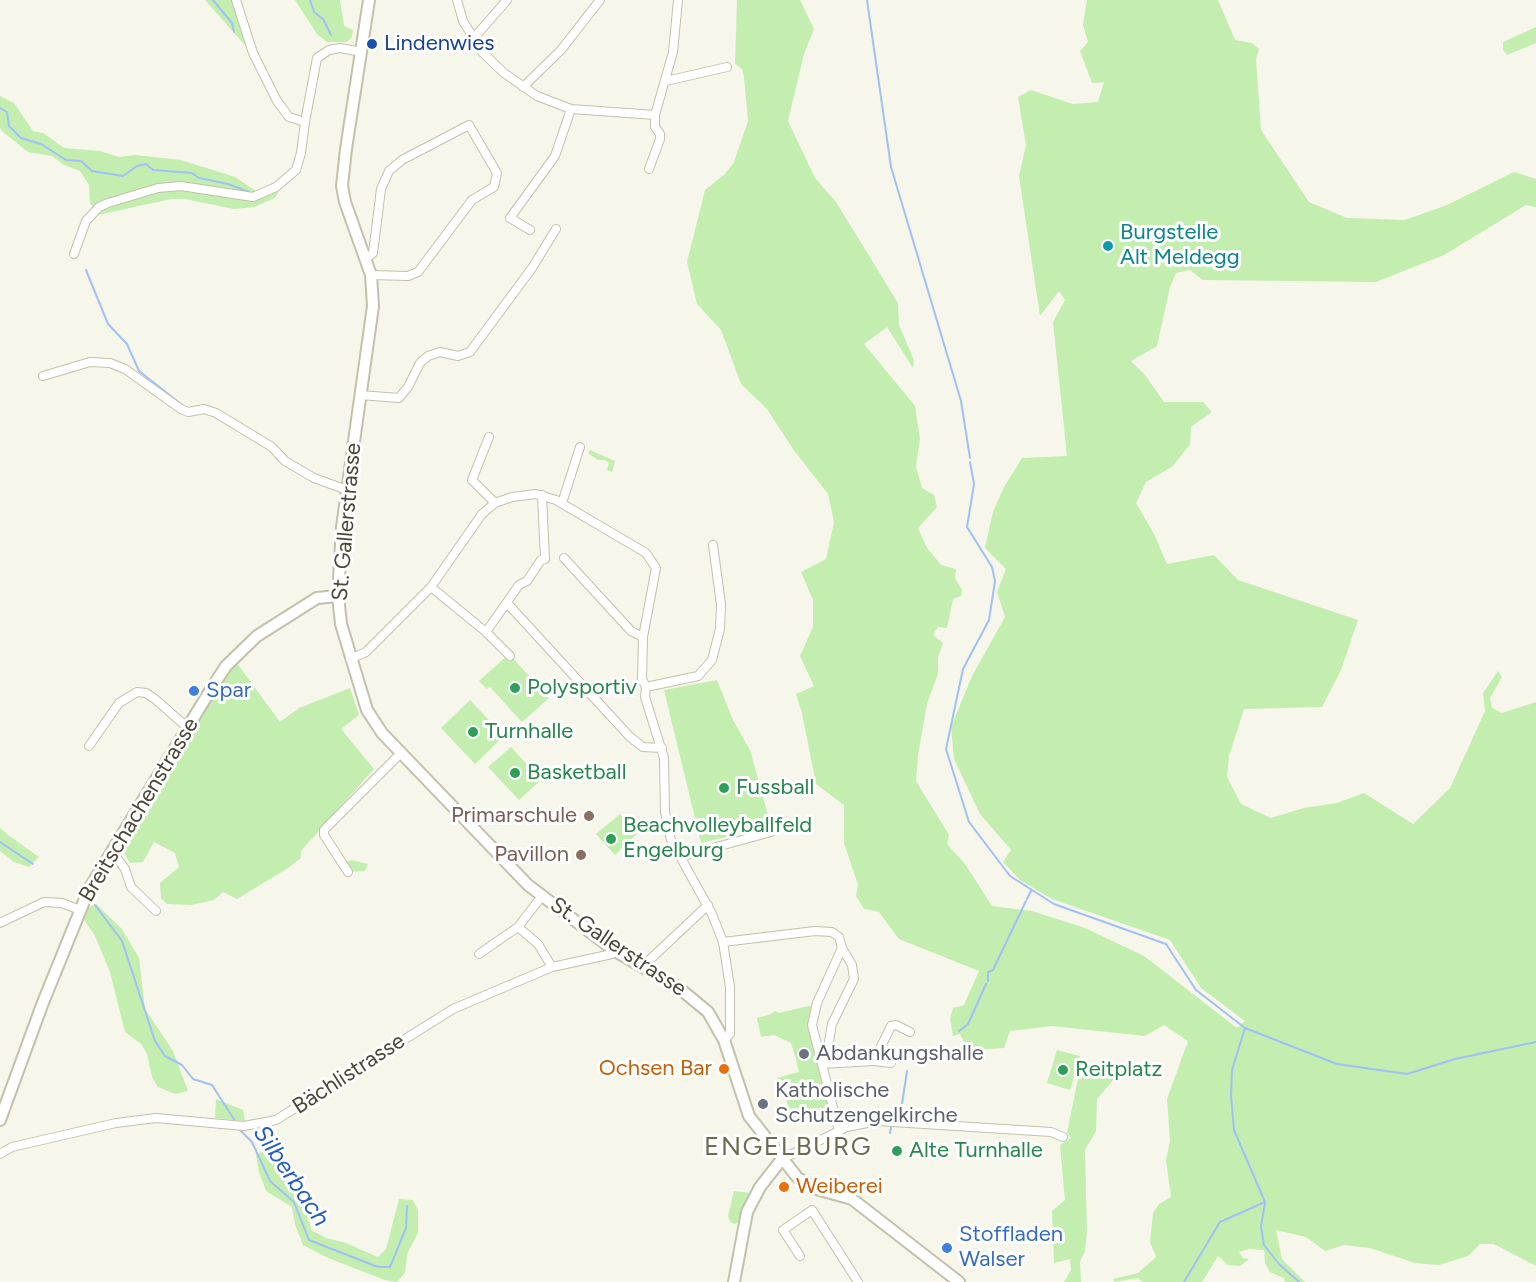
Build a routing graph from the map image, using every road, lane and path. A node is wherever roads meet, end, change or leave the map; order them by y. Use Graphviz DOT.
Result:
graph roads {
  1 [pos="236,0"];
  2 [pos="369,0"];
  3 [pos="457,0"];
  4 [pos="507,0"];
  5 [pos="600,0"];
  6 [pos="678,0"];
  7 [pos="473,39"];
  8 [pos="362,52"];
  9 [pos="727,67"];
  10 [pos="666,81"];
  11 [pos="524,87"];
  12 [pos="571,108"];
  13 [pos="655,115"];
  14 [pos="305,122"];
  15 [pos="649,169"];
  16 [pos="556,229"];
  17 [pos="530,230"];
  18 [pos="74,254"];
  19 [pos="366,259"];
  20 [pos="371,274"];
  21 [pos="43,376"];
  22 [pos="360,395"];
  23 [pos="489,437"];
  24 [pos="580,447"];
  25 [pos="347,490"];
  26 [pos="542,495"];
  27 [pos="495,503"];
  28 [pos="562,503"];
  29 [pos="713,545"];
  30 [pos="564,558"];
  31 [pos="431,587"];
  32 [pos="338,596"];
  33 [pos="507,603"];
  34 [pos="486,632"];
  35 [pos="643,637"];
  36 [pos="510,656"];
  37 [pos="350,659"];
  38 [pos="646,687"];
  39 [pos="188,728"];
  40 [pos="89,746"];
  41 [pos="662,747"];
  42 [pos="401,753"];
  43 [pos="771,832"];
  44 [pos="112,851"];
  45 [pos="680,857"];
  46 [pos="348,872"];
  47 [pos="542,896"];
  48 [pos="708,905"];
  49 [pos="80,910"];
  50 [pos="156,911"];
  51 [pos="0,923"];
  52 [pos="518,927"];
  53 [pos="723,942"];
  54 [pos="842,948"];
  55 [pos="615,951"];
  56 [pos="479,954"];
  57 [pos="552,967"];
  58 [pos="642,967"];
  59 [pos="910,1032"];
  60 [pos="724,1040"];
  61 [pos="874,1061"];
  62 [pos="891,1063"];
  63 [pos="822,1064"];
  64 [pos="0,1120"];
  65 [pos="839,1131"];
  66 [pos="1064,1137"];
  67 [pos="0,1154"];
  68 [pos="782,1159"];
  69 [pos="800,1256"];
  70 [pos="734,1282"];
  71 [pos="858,1282"];
  72 [pos="959,1282"];
  1 -- 14 [label="street"];
  2 -- 8 [label="street, St. Gallerstrasse"];
  3 -- 7 [label="street"];
  4 -- 7 [label="street"];
  5 -- 11 [label="street"];
  6 -- 10 [label="street"];
  7 -- 11 [label="street"];
  8 -- 14 [label="street"];
  8 -- 19 [label="street, St. Gallerstrasse"];
  9 -- 10 [label="street"];
  10 -- 13 [label="street"];
  11 -- 12 [label="street"];
  12 -- 13 [label="street"];
  12 -- 17 [label="street"];
  13 -- 15 [label="street"];
  14 -- 18 [label="street"];
  16 -- 22 [label="street"];
  19 -- 20 [label="street, St. Gallerstrasse"];
  19 -- 20 [label="street"];
  20 -- 22 [label="street, St. Gallerstrasse"];
  21 -- 25 [label="street"];
  22 -- 25 [label="street, St. Gallerstrasse"];
  23 -- 27 [label="street"];
  24 -- 28 [label="street"];
  25 -- 32 [label="street, St. Gallerstrasse"];
  26 -- 27 [label="street"];
  26 -- 28 [label="street"];
  26 -- 33 [label="street"];
  27 -- 31 [label="street"];
  28 -- 35 [label="street"];
  29 -- 38 [label="street"];
  30 -- 35 [label="street"];
  31 -- 34 [label="street"];
  31 -- 37 [label="street"];
  32 -- 37 [label="street, St. Gallerstrasse"];
  32 -- 39 [label="street, Breitschachenstrasse"];
  33 -- 34 [label="street"];
  33 -- 41 [label="street"];
  34 -- 36 [label="street"];
  35 -- 38 [label="street"];
  37 -- 42 [label="street, St. Gallerstrasse"];
  38 -- 41 [label="street"];
  39 -- 40 [label="street"];
  39 -- 44 [label="street, Breitschachenstrasse"];
  41 -- 45 [label="street"];
  42 -- 46 [label="street"];
  42 -- 47 [label="street, St. Gallerstrasse"];
  43 -- 45 [label="street"];
  44 -- 49 [label="street, Breitschachenstrasse"];
  44 -- 50 [label="street"];
  45 -- 48 [label="street"];
  47 -- 52 [label="street"];
  47 -- 55 [label="street, St. Gallerstrasse"];
  48 -- 53 [label="street"];
  48 -- 58 [label="street"];
  49 -- 51 [label="street"];
  49 -- 64 [label="street, Breitschachenstrasse"];
  52 -- 56 [label="street"];
  52 -- 57 [label="street"];
  53 -- 54 [label="street"];
  53 -- 60 [label="street"];
  54 -- 63 [label="street"];
  54 -- 63 [label="street"];
  55 -- 57 [label="street, Bächlistrasse"];
  55 -- 58 [label="street, St. Gallerstrasse"];
  57 -- 67 [label="street, Bächlistrasse"];
  58 -- 60 [label="street, St. Gallerstrasse"];
  59 -- 61 [label="street"];
  60 -- 68 [label="street, St. Gallerstrasse"];
  61 -- 62 [label="street"];
  61 -- 63 [label="street"];
  63 -- 65 [label="street"];
  65 -- 66 [label="street"];
  65 -- 68 [label="street"];
  68 -- 70 [label="street"];
  68 -- 72 [label="street, St. Gallerstrasse"];
  69 -- 71 [label="street"];
}
